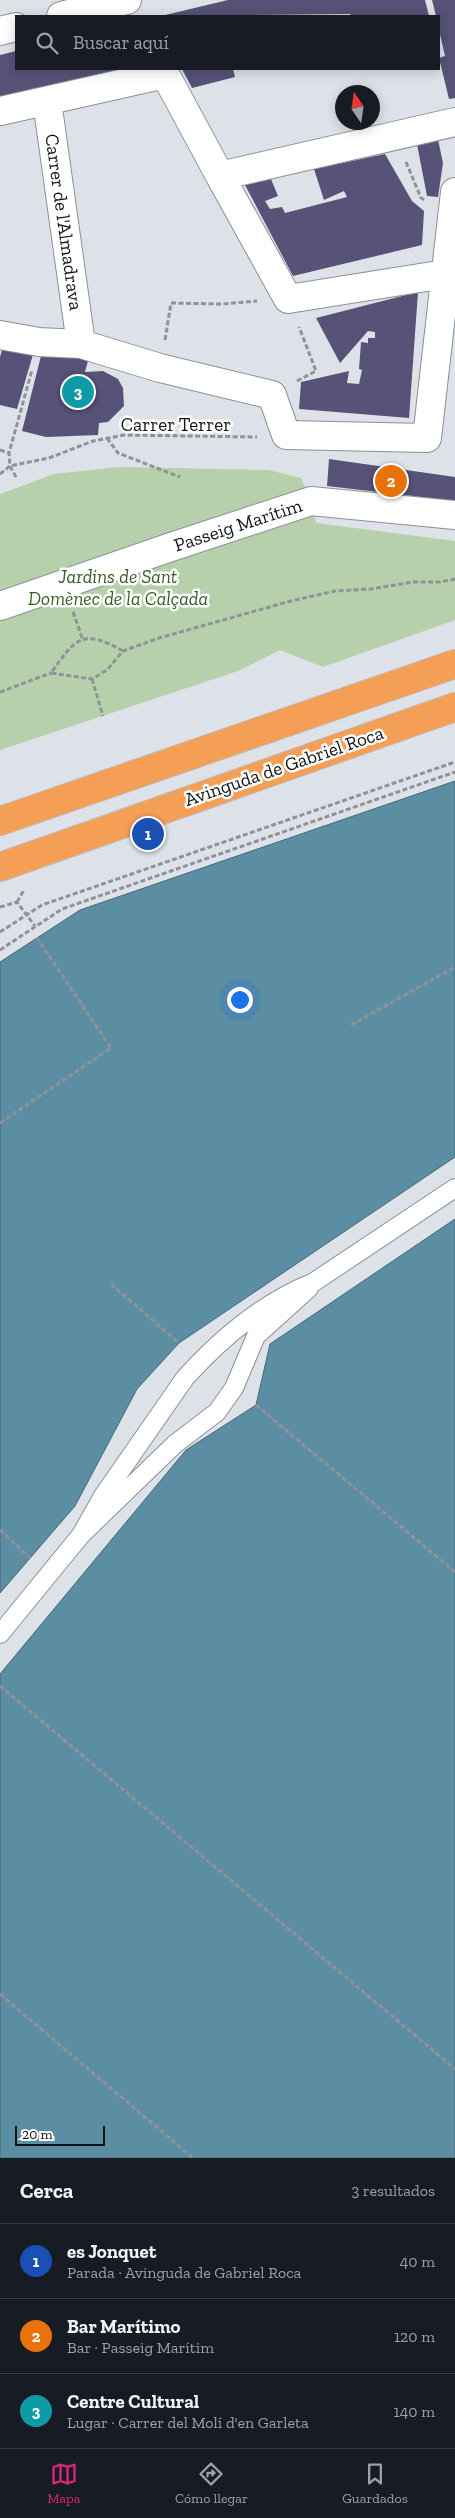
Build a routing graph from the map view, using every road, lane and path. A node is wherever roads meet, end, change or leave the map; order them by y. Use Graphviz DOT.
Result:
graph roads {
  1 [pos="127,0"];
  2 [pos="65,15"];
  3 [pos="15,27"];
  4 [pos="0,31"];
  5 [pos="47,101"];
  6 [pos="0,111"];
  7 [pos="455,122"];
  8 [pos="396,136"];
  9 [pos="220,176"];
  10 [pos="454,204"];
  11 [pos="445,274"];
  12 [pos="288,299"];
  13 [pos="0,335"];
  14 [pos="39,342"];
  15 [pos="81,344"];
  16 [pos="160,368"];
  17 [pos="272,394"];
  18 [pos="286,435"];
  19 [pos="107,438"];
  20 [pos="0,450"];
  21 [pos="9,453"];
  22 [pos="10,466"];
  23 [pos="0,474"];
  24 [pos="16,477"];
  25 [pos="180,477"];
  26 [pos="455,515"];
  27 [pos="455,579"];
  28 [pos="0,606"];
  29 [pos="71,607"];
  30 [pos="83,640"];
  31 [pos="123,651"];
  32 [pos="455,664"];
  33 [pos="51,673"];
  34 [pos="92,679"];
  35 [pos="0,692"];
  36 [pos="455,707"];
  37 [pos="103,716"];
  38 [pos="455,762"];
  39 [pos="455,772"];
  40 [pos="0,821"];
  41 [pos="0,867"];
  42 [pos="0,907"];
  43 [pos="27,915"];
  44 [pos="35,926"];
  45 [pos="0,932"];
  46 [pos="37,938"];
  47 [pos="0,950"];
  48 [pos="455,967"];
  49 [pos="351,1024"];
  50 [pos="0,1123"];
  51 [pos="455,1188"];
  52 [pos="314,1282"];
  53 [pos="111,1284"];
  54 [pos="179,1343"];
  55 [pos="256,1404"];
  56 [pos="0,1530"];
  57 [pos="81,1535"];
  58 [pos="30,1558"];
  59 [pos="455,1572"];
  60 [pos="0,1634"];
  61 [pos="0,1686"];
  62 [pos="0,1994"];
  63 [pos="455,2069"];
  64 [pos="193,2158"];
  1 -- 2 [label="street"];
  3 -- 4 [label="street"];
  5 -- 6 [label="street"];
  5 -- 9 [label="street"];
  5 -- 15 [label="street, Carrer de l'Almadrava"];
  7 -- 8 [label="street"];
  8 -- 9 [label="street"];
  8 -- 10 [label="path"];
  9 -- 12 [label="street"];
  10 -- 11 [label="street"];
  11 -- 12 [label="street"];
  11 -- 18 [label="street"];
  12 -- 16 [label="path"];
  12 -- 17 [label="path"];
  13 -- 14 [label="street"];
  14 -- 15 [label="street"];
  14 -- 21 [label="path"];
  15 -- 16 [label="street"];
  16 -- 17 [label="street"];
  17 -- 18 [label="street"];
  18 -- 19 [label="path, Carrer Terrer"];
  19 -- 22 [label="path, Carrer Terrer"];
  19 -- 25 [label="path"];
  20 -- 21 [label="path"];
  21 -- 22 [label="path"];
  22 -- 23 [label="path"];
  22 -- 24 [label="path"];
  26 -- 28 [label="street, Passeig Marítim"];
  27 -- 31 [label="path"];
  29 -- 30 [label="path"];
  30 -- 31 [label="path"];
  30 -- 33 [label="path"];
  31 -- 34 [label="path"];
  32 -- 40 [label="highway"];
  33 -- 34 [label="path"];
  33 -- 35 [label="path"];
  34 -- 37 [label="path"];
  36 -- 41 [label="highway, Avinguda de Gabriel Roca"];
  38 -- 43 [label="path"];
  39 -- 44 [label="path"];
  42 -- 43 [label="path"];
  43 -- 44 [label="path"];
  43 -- 45 [label="path"];
  44 -- 47 [label="path"];
  46 -- 50 [label="path"];
  48 -- 49 [label="path"];
  51 -- 52 [label="lane"];
  52 -- 57 [label="lane"];
  52 -- 57 [label="lane"];
  53 -- 54 [label="path"];
  55 -- 59 [label="path"];
  56 -- 58 [label="path"];
  57 -- 60 [label="lane"];
  61 -- 63 [label="path"];
  62 -- 64 [label="path"];
}
